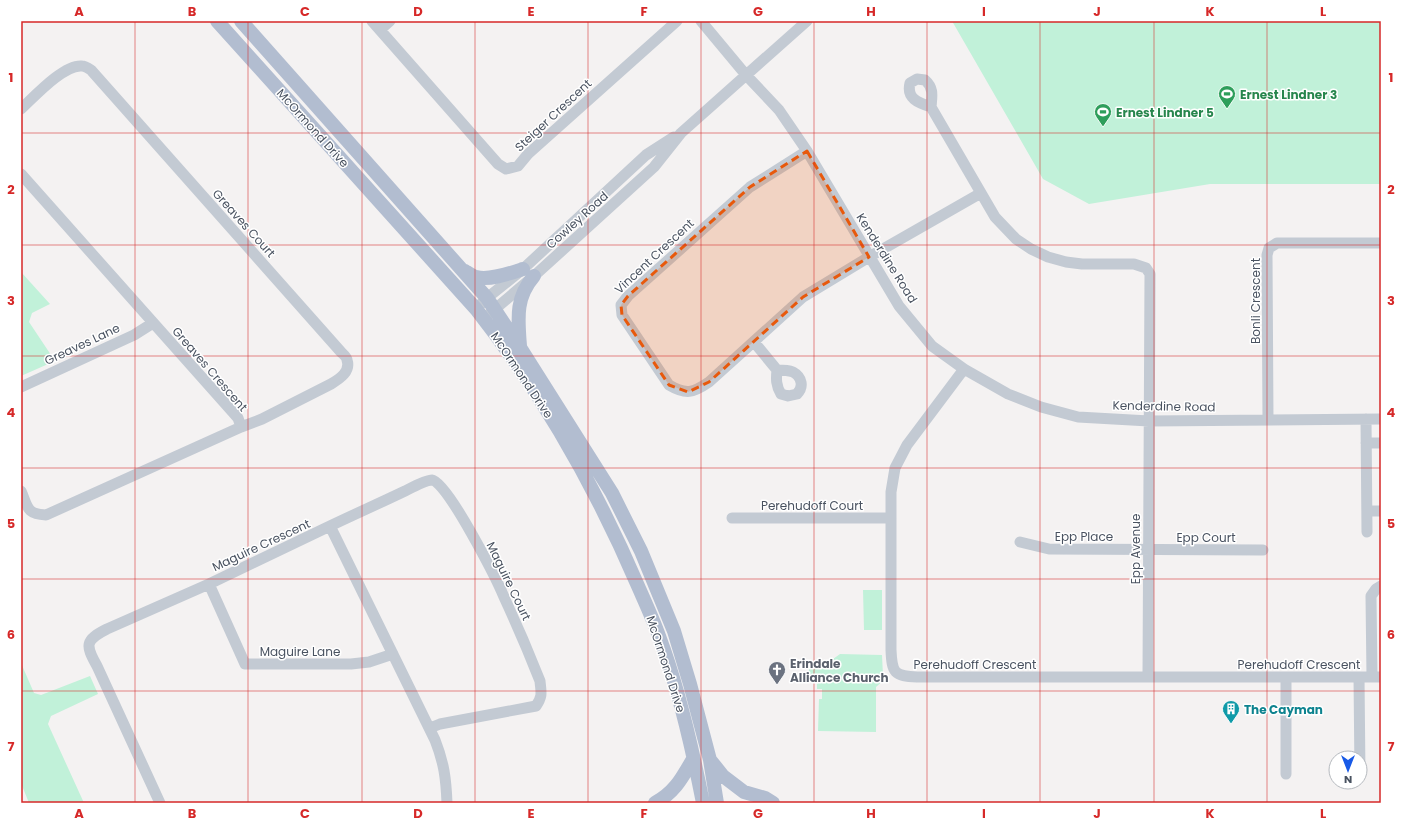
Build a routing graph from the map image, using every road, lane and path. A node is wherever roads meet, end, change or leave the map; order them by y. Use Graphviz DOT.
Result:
graph roads {
  1 [pos="217,21"];
  2 [pos="241,21"];
  3 [pos="372,21"];
  4 [pos="390,21"];
  5 [pos="677,21"];
  6 [pos="701,21"];
  7 [pos="807,21"];
  8 [pos="380,30"];
  9 [pos="746,75"];
  10 [pos="931,107"];
  11 [pos="21,109"];
  12 [pos="807,151"];
  13 [pos="21,174"];
  14 [pos="981,193"];
  15 [pos="1381,243"];
  16 [pos="869,257"];
  17 [pos="460,269"];
  18 [pos="529,272"];
  19 [pos="491,304"];
  20 [pos="480,314"];
  21 [pos="153,323"];
  22 [pos="754,342"];
  23 [pos="521,349"];
  24 [pos="964,369"];
  25 [pos="777,370"];
  26 [pos="21,387"];
  27 [pos="1366,419"];
  28 [pos="1381,419"];
  29 [pos="1268,420"];
  30 [pos="1149,421"];
  31 [pos="241,427"];
  32 [pos="1366,443"];
  33 [pos="1381,443"];
  34 [pos="21,491"];
  35 [pos="1367,511"];
  36 [pos="1381,511"];
  37 [pos="732,518"];
  38 [pos="891,518"];
  39 [pos="330,526"];
  40 [pos="1367,532"];
  41 [pos="1020,542"];
  42 [pos="1148,550"];
  43 [pos="1263,550"];
  44 [pos="209,584"];
  45 [pos="1381,586"];
  46 [pos="393,654"];
  47 [pos="1148,676"];
  48 [pos="1286,677"];
  49 [pos="1360,677"];
  50 [pos="1376,677"];
  51 [pos="430,728"];
  52 [pos="1360,750"];
  53 [pos="693,758"];
  54 [pos="710,760"];
  55 [pos="1286,774"];
  56 [pos="160,803"];
  57 [pos="447,803"];
  58 [pos="655,803"];
  59 [pos="703,803"];
  60 [pos="718,803"];
  61 [pos="773,803"];
  1 -- 20 [label="main road, McOrmond Drive"];
  2 -- 17 [label="main road, McOrmond Drive"];
  3 -- 8 [label="street"];
  4 -- 8 [label="street"];
  5 -- 8 [label="street, Steiger Crescent"];
  6 -- 9 [label="street, Kenderdine Road"];
  7 -- 9 [label="street, Cowley Road"];
  9 -- 12 [label="street, Kenderdine Road"];
  9 -- 18 [label="street, Cowley Road"];
  10 -- 14 [label="street"];
  11 -- 31 [label="street, Greaves Court"];
  12 -- 16 [label="street, Kenderdine Road"];
  12 -- 22 [label="street, Vincent Crescent"];
  13 -- 21 [label="street, Greaves Crescent"];
  14 -- 16 [label="street, Vincent Crescent"];
  14 -- 30 [label="street, Epp Avenue"];
  15 -- 29 [label="street, Bonli Crescent"];
  16 -- 22 [label="street, Vincent Crescent"];
  16 -- 24 [label="street, Kenderdine Road"];
  17 -- 18 [label="main road"];
  17 -- 19 [label="main road, McOrmond Drive"];
  18 -- 19 [label="street, Cowley Road"];
  18 -- 23 [label="main road"];
  19 -- 20 [label="street, Cowley Road"];
  19 -- 23 [label="main road, McOrmond Drive"];
  20 -- 53 [label="main road, McOrmond Drive"];
  21 -- 26 [label="street, Greaves Lane"];
  21 -- 31 [label="street, Greaves Crescent"];
  22 -- 25 [label="street"];
  23 -- 54 [label="main road, McOrmond Drive"];
  24 -- 30 [label="street, Kenderdine Road"];
  24 -- 38 [label="street, Perehudoff Crescent"];
  27 -- 28 [label="street, Kenderdine Road"];
  27 -- 29 [label="street, Kenderdine Road"];
  27 -- 32 [label="street"];
  29 -- 30 [label="street, Kenderdine Road"];
  30 -- 42 [label="street, Epp Avenue"];
  31 -- 34 [label="street, Greaves Crescent"];
  32 -- 33 [label="street"];
  32 -- 35 [label="street"];
  35 -- 36 [label="street"];
  35 -- 40 [label="street"];
  37 -- 38 [label="street, Perehudoff Court"];
  38 -- 47 [label="street, Perehudoff Crescent"];
  39 -- 44 [label="street, Maguire Crescent"];
  39 -- 46 [label="street"];
  39 -- 51 [label="street, Maguire Court"];
  41 -- 42 [label="street, Epp Place"];
  42 -- 43 [label="street, Epp Court"];
  42 -- 47 [label="street, Epp Avenue"];
  44 -- 46 [label="street, Maguire Lane"];
  44 -- 56 [label="street, Maguire Crescent"];
  45 -- 50 [label="street"];
  46 -- 51 [label="street"];
  47 -- 48 [label="street, Perehudoff Crescent"];
  48 -- 49 [label="street, Perehudoff Crescent"];
  48 -- 55 [label="street"];
  49 -- 50 [label="street, Perehudoff Crescent"];
  49 -- 52 [label="street"];
  51 -- 57 [label="street"];
  53 -- 58 [label="main road"];
  53 -- 59 [label="main road, McOrmond Drive"];
  54 -- 60 [label="main road, McOrmond Drive"];
  54 -- 61 [label="main road"];
}
